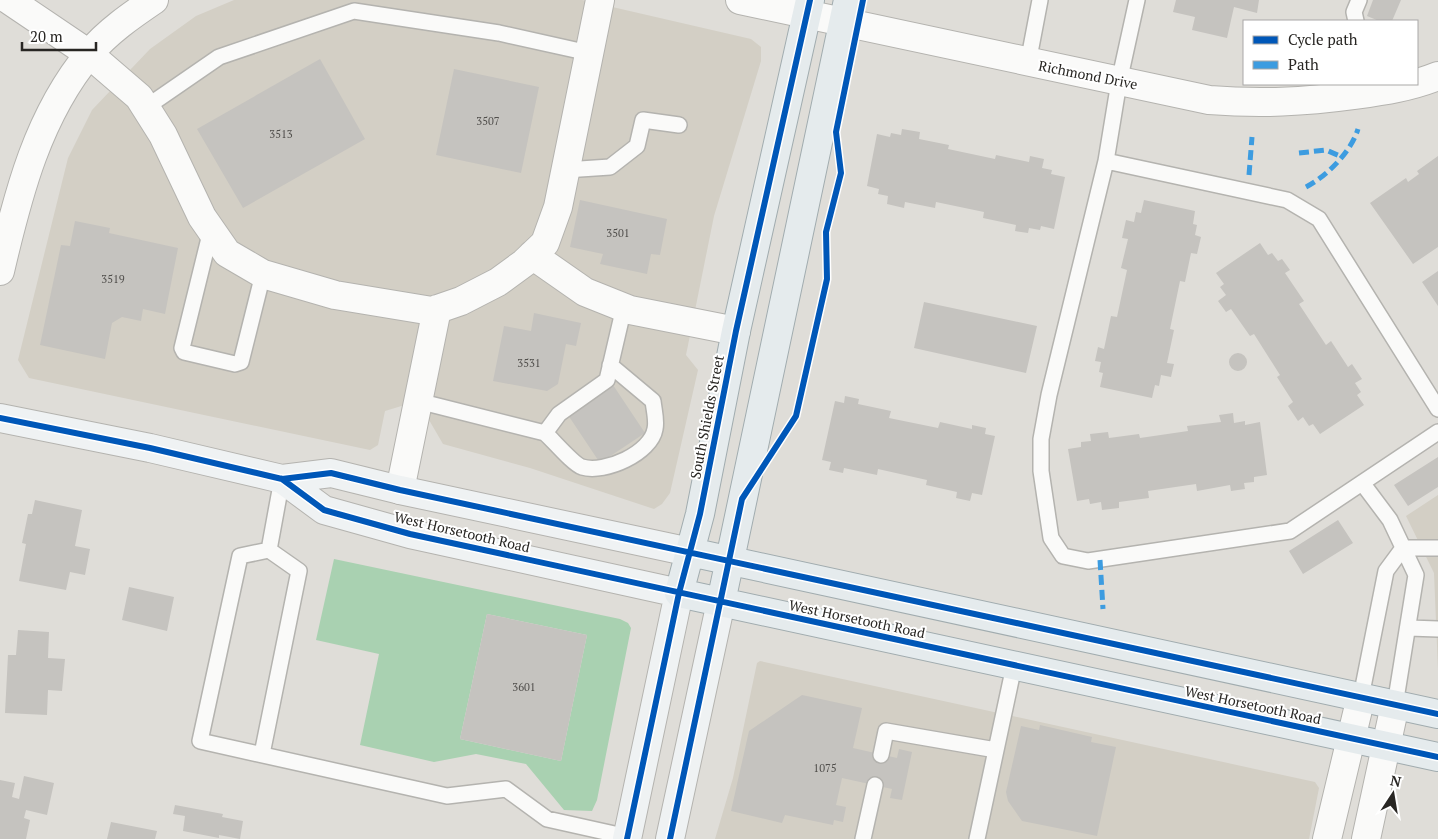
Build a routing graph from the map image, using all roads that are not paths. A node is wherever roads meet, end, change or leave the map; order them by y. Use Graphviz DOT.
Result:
graph roads {
  1 [pos="9,0"];
  2 [pos="154,0"];
  3 [pos="600,0"];
  4 [pos="740,0"];
  5 [pos="1040,0"];
  6 [pos="1137,0"];
  7 [pos="1359,0"];
  8 [pos="353,6"];
  9 [pos="808,7"];
  10 [pos="845,11"];
  11 [pos="1356,20"];
  12 [pos="589,53"];
  13 [pos="89,54"];
  14 [pos="1028,63"];
  15 [pos="1438,76"];
  16 [pos="1119,82"];
  17 [pos="1418,84"];
  18 [pos="1416,85"];
  19 [pos="1370,88"];
  20 [pos="145,108"];
  21 [pos="678,125"];
  22 [pos="1106,161"];
  23 [pos="565,170"];
  24 [pos="211,230"];
  25 [pos="532,255"];
  26 [pos="0,271"];
  27 [pos="263,274"];
  28 [pos="624,308"];
  29 [pos="437,309"];
  30 [pos="736,331"];
  31 [pos="610,365"];
  32 [pos="418,401"];
  33 [pos="1438,409"];
  34 [pos="0,418"];
  35 [pos="545,432"];
  36 [pos="1438,432"];
  37 [pos="282,480"];
  38 [pos="1363,484"];
  39 [pos="400,490"];
  40 [pos="1403,548"];
  41 [pos="1438,548"];
  42 [pos="269,550"];
  43 [pos="690,552"];
  44 [pos="729,560"];
  45 [pos="680,593"];
  46 [pos="721,602"];
  47 [pos="1408,628"];
  48 [pos="1438,629"];
  49 [pos="1014,666"];
  50 [pos="1361,698"];
  51 [pos="1395,705"];
  52 [pos="1438,714"];
  53 [pos="1351,739"];
  54 [pos="1386,746"];
  55 [pos="996,750"];
  56 [pos="262,754"];
  57 [pos="881,754"];
  58 [pos="1438,757"];
  59 [pos="875,786"];
  60 [pos="628,838"];
  61 [pos="670,839"];
  62 [pos="863,839"];
  63 [pos="977,839"];
  64 [pos="1327,839"];
  65 [pos="1366,839"];
  1 -- 13 [label="street"];
  2 -- 13 [label="street"];
  3 -- 12 [label="street"];
  4 -- 9 [label="street, Richmond Drive"];
  5 -- 14 [label="lane"];
  6 -- 16 [label="lane"];
  7 -- 11 [label="lane"];
  8 -- 12 [label="lane"];
  8 -- 20 [label="lane"];
  9 -- 10 [label="street, Richmond Drive"];
  9 -- 30 [label="main road, South Shields Street"];
  10 -- 14 [label="street, Richmond Drive"];
  10 -- 44 [label="main road"];
  12 -- 23 [label="street"];
  13 -- 20 [label="street"];
  13 -- 26 [label="street"];
  14 -- 16 [label="street, Richmond Drive"];
  15 -- 17 [label="street, Richmond Drive"];
  16 -- 19 [label="street, Richmond Drive"];
  16 -- 22 [label="lane"];
  18 -- 19 [label="street, Richmond Drive"];
  20 -- 24 [label="street"];
  21 -- 23 [label="lane"];
  22 -- 33 [label="lane"];
  22 -- 38 [label="lane"];
  23 -- 25 [label="street"];
  24 -- 27 [label="street"];
  24 -- 27 [label="lane"];
  25 -- 28 [label="street"];
  25 -- 29 [label="street"];
  27 -- 29 [label="street"];
  28 -- 30 [label="street"];
  28 -- 31 [label="lane"];
  29 -- 32 [label="street"];
  30 -- 43 [label="main road, South Shields Street"];
  31 -- 35 [label="lane"];
  31 -- 35 [label="lane"];
  32 -- 35 [label="lane"];
  32 -- 39 [label="street"];
  34 -- 37 [label="main road, West Horsetooth Road"];
  36 -- 38 [label="lane"];
  37 -- 39 [label="main road, West Horsetooth Road"];
  37 -- 42 [label="lane"];
  37 -- 45 [label="main road, West Horsetooth Road"];
  38 -- 40 [label="lane"];
  39 -- 43 [label="main road, West Horsetooth Road"];
  40 -- 41 [label="lane"];
  40 -- 47 [label="lane"];
  40 -- 50 [label="lane"];
  42 -- 56 [label="lane"];
  42 -- 56 [label="lane"];
  43 -- 44 [label="main road, West Horsetooth Road"];
  43 -- 45 [label="main road, South Shields Street"];
  44 -- 46 [label="main road"];
  44 -- 50 [label="main road, West Horsetooth Road"];
  45 -- 46 [label="main road, West Horsetooth Road"];
  45 -- 60 [label="main road, South Shields Street"];
  46 -- 49 [label="main road, West Horsetooth Road"];
  46 -- 61 [label="main road"];
  47 -- 48 [label="lane"];
  47 -- 51 [label="lane"];
  49 -- 53 [label="main road, West Horsetooth Road"];
  49 -- 55 [label="lane"];
  50 -- 51 [label="main road, West Horsetooth Road"];
  50 -- 53 [label="street"];
  51 -- 52 [label="main road, West Horsetooth Road"];
  51 -- 54 [label="street"];
  53 -- 54 [label="main road, West Horsetooth Road"];
  53 -- 64 [label="street"];
  54 -- 58 [label="main road, West Horsetooth Road"];
  54 -- 65 [label="street"];
  55 -- 57 [label="lane"];
  55 -- 63 [label="lane"];
  56 -- 60 [label="lane"];
  59 -- 62 [label="lane"];
}
